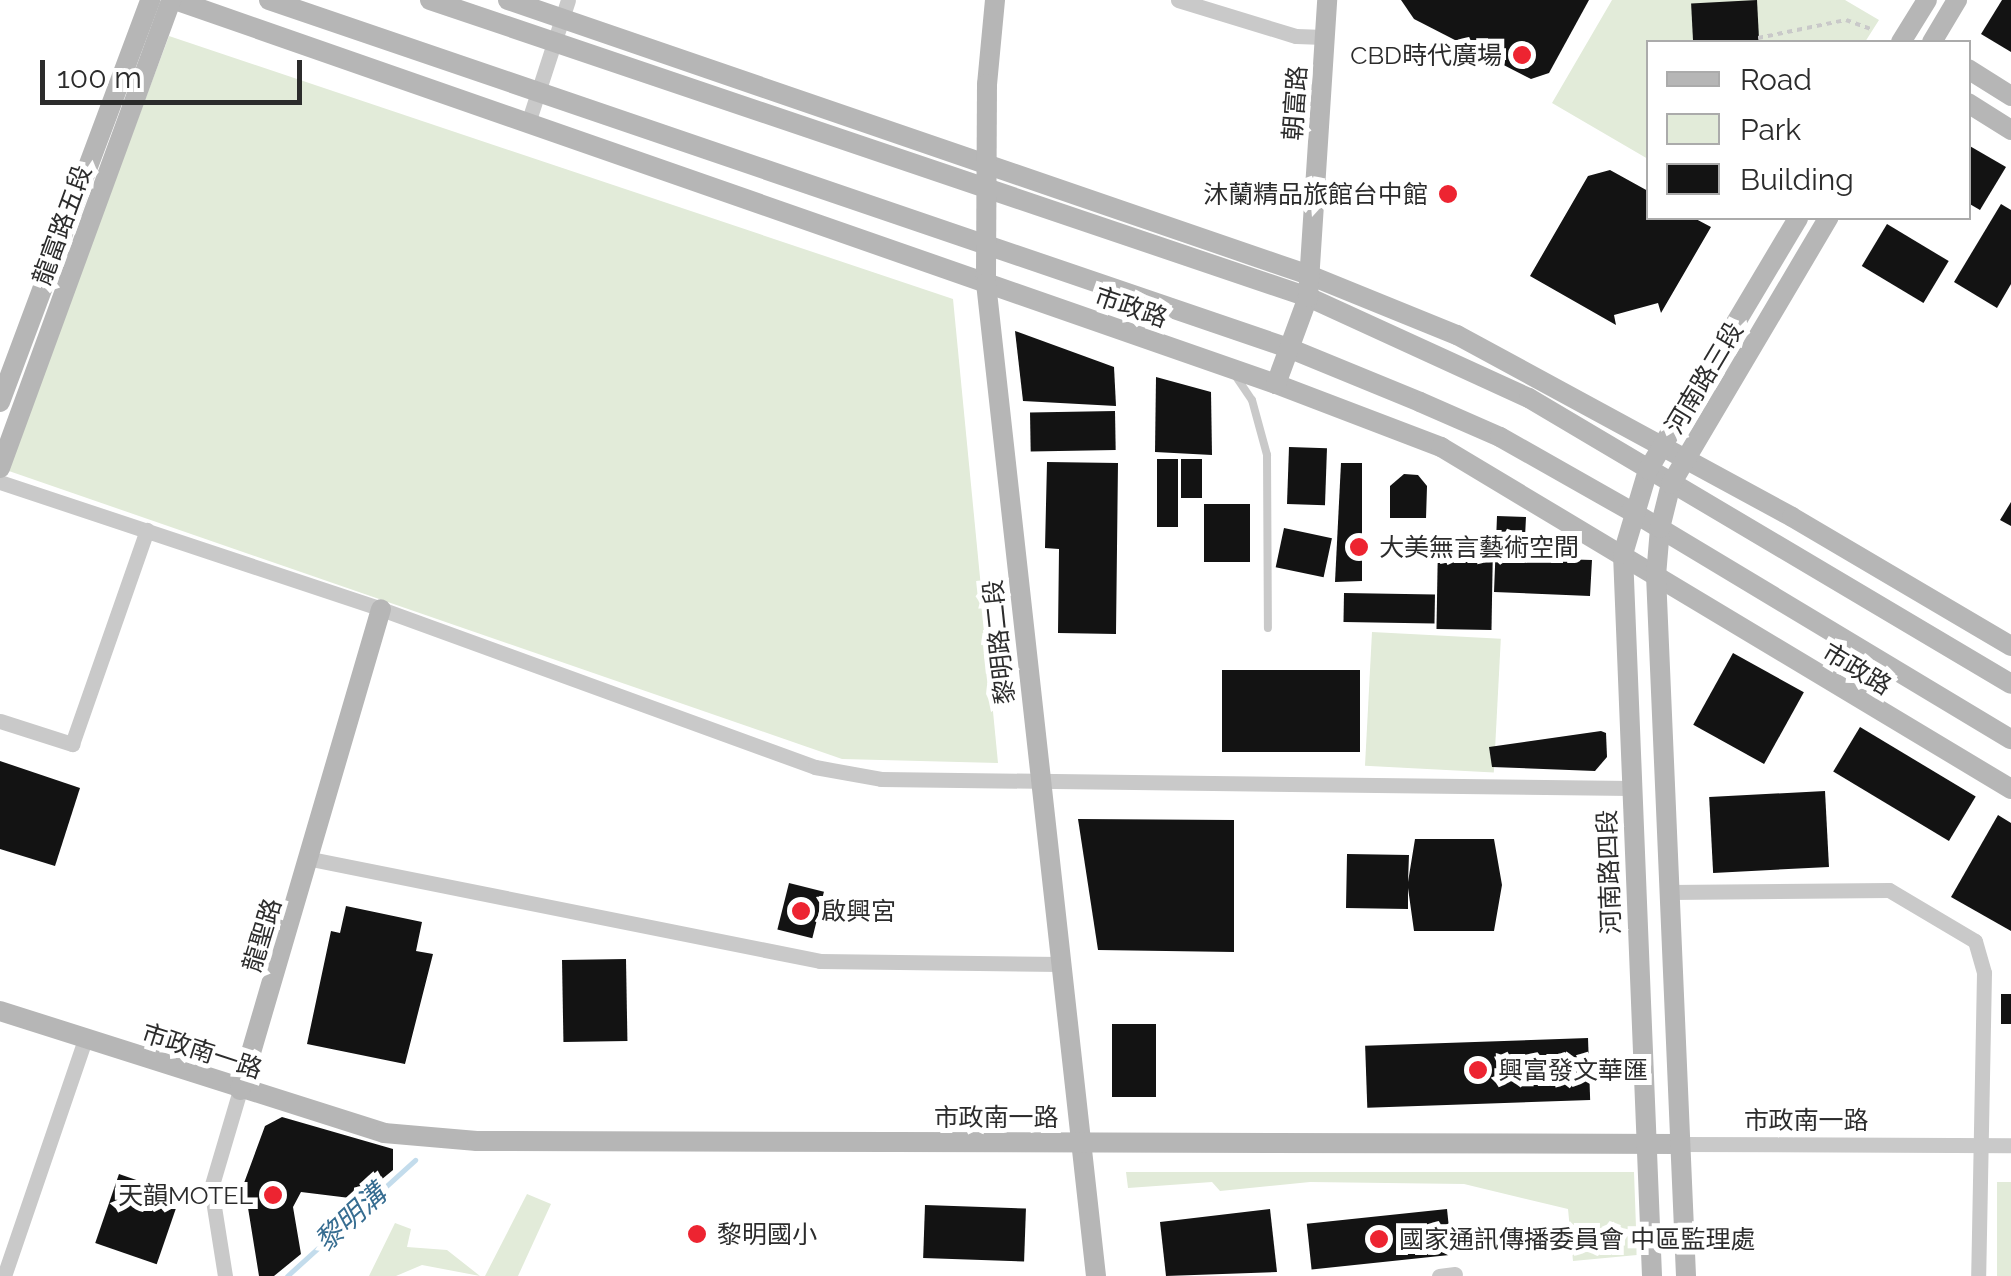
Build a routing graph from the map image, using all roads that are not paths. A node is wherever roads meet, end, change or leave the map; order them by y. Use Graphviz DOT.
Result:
graph roads {
  1 [pos="150,0"];
  2 [pos="173,0"];
  3 [pos="269,0"];
  4 [pos="430,0"];
  5 [pos="508,0"];
  6 [pos="995,0"];
  7 [pos="1178,0"];
  8 [pos="1327,0"];
  9 [pos="1927,0"];
  10 [pos="1957,0"];
  11 [pos="565,9"];
  12 [pos="1324,37"];
  13 [pos="1907,40"];
  14 [pos="1933,40"];
  15 [pos="553,43"];
  16 [pos="1971,71"];
  17 [pos="538,93"];
  18 [pos="2011,96"];
  19 [pos="1971,106"];
  20 [pos="528,123"];
  21 [pos="2011,130"];
  22 [pos="984,166"];
  23 [pos="984,191"];
  24 [pos="1797,220"];
  25 [pos="1827,220"];
  26 [pos="986,248"];
  27 [pos="986,283"];
  28 [pos="1308,286"];
  29 [pos="1291,349"];
  30 [pos="1230,368"];
  31 [pos="1276,384"];
  32 [pos="0,402"];
  33 [pos="1663,445"];
  34 [pos="1686,458"];
  35 [pos="0,468"];
  36 [pos="1648,470"];
  37 [pos="0,482"];
  38 [pos="1671,484"];
  39 [pos="1630,511"];
  40 [pos="1660,528"];
  41 [pos="148,530"];
  42 [pos="1623,554"];
  43 [pos="1656,576"];
  44 [pos="381,610"];
  45 [pos="1268,628"];
  46 [pos="2011,646"];
  47 [pos="2011,684"];
  48 [pos="0,721"];
  49 [pos="2011,740"];
  50 [pos="1040,785"];
  51 [pos="1631,788"];
  52 [pos="2011,789"];
  53 [pos="311,860"];
  54 [pos="1669,892"];
  55 [pos="1061,964"];
  56 [pos="0,1011"];
  57 [pos="84,1040"];
  58 [pos="240,1090"];
  59 [pos="1081,1142"];
  60 [pos="1644,1144"];
  61 [pos="1678,1144"];
  62 [pos="1981,1146"];
  63 [pos="2011,1146"];
  64 [pos="4,1276"];
  65 [pos="226,1276"];
  66 [pos="1096,1276"];
  67 [pos="1652,1276"];
  68 [pos="1686,1276"];
  69 [pos="1978,1276"];
  1 -- 32 [label="street, 龍富路五段"];
  2 -- 20 [label="street, 市政路"];
  2 -- 35 [label="street, 龍富路五段"];
  3 -- 17 [label="street, 市政路"];
  4 -- 15 [label="street"];
  5 -- 11 [label="street"];
  6 -- 22 [label="street, 黎明路二段"];
  7 -- 12 [label="street"];
  8 -- 12 [label="street, 朝富路"];
  9 -- 13 [label="street"];
  10 -- 14 [label="street"];
  11 -- 15 [label="street"];
  11 -- 22 [label="street"];
  12 -- 28 [label="street, 朝富路"];
  15 -- 17 [label="street"];
  15 -- 23 [label="street"];
  16 -- 18 [label="street"];
  17 -- 20 [label="street"];
  17 -- 26 [label="street, 市政路"];
  19 -- 21 [label="street"];
  20 -- 27 [label="street, 市政路"];
  22 -- 23 [label="street, 黎明路二段"];
  22 -- 28 [label="street"];
  23 -- 26 [label="street, 黎明路二段"];
  23 -- 28 [label="street"];
  24 -- 33 [label="street, 河南路三段"];
  25 -- 34 [label="street, 河南路三段"];
  26 -- 27 [label="street, 黎明路二段"];
  26 -- 29 [label="street, 市政路"];
  27 -- 30 [label="street, 市政路"];
  27 -- 50 [label="street, 黎明路二段"];
  28 -- 29 [label="street, 朝富路"];
  28 -- 33 [label="street"];
  28 -- 36 [label="street"];
  29 -- 31 [label="street, 朝富路"];
  29 -- 39 [label="street, 市政路"];
  30 -- 31 [label="street, 市政路"];
  30 -- 45 [label="lane"];
  31 -- 42 [label="street, 市政路"];
  33 -- 34 [label="street"];
  33 -- 36 [label="street, 河南路三段"];
  34 -- 38 [label="street, 河南路三段"];
  34 -- 46 [label="street"];
  36 -- 38 [label="street"];
  36 -- 39 [label="street, 河南路四段"];
  37 -- 41 [label="street"];
  38 -- 40 [label="street, 河南路三段"];
  38 -- 47 [label="street"];
  39 -- 40 [label="street, 市政路"];
  39 -- 42 [label="street, 河南路四段"];
  40 -- 43 [label="street, 河南路三段"];
  40 -- 49 [label="street, 市政路"];
  41 -- 44 [label="street"];
  41 -- 48 [label="street"];
  42 -- 43 [label="street, 市政路"];
  42 -- 51 [label="street, 河南路四段"];
  43 -- 52 [label="street, 市政路"];
  43 -- 54 [label="street"];
  44 -- 50 [label="street"];
  44 -- 53 [label="street, 龍聖路"];
  50 -- 51 [label="street"];
  50 -- 55 [label="street, 黎明路二段"];
  51 -- 60 [label="street, 河南路四段"];
  53 -- 55 [label="street"];
  53 -- 58 [label="street, 龍聖路"];
  54 -- 61 [label="street"];
  54 -- 62 [label="street"];
  55 -- 59 [label="street, 黎明路二段"];
  56 -- 57 [label="street, 市政南一路"];
  57 -- 58 [label="street, 市政南一路"];
  57 -- 64 [label="street"];
  58 -- 59 [label="street, 市政南一路"];
  58 -- 65 [label="street, 龍聖路"];
  59 -- 60 [label="street, 市政南一路"];
  59 -- 66 [label="street, 黎明路二段"];
  60 -- 61 [label="street, 市政南一路"];
  60 -- 67 [label="street, 河南路四段"];
  61 -- 62 [label="street, 市政南一路"];
  61 -- 68 [label="street"];
  62 -- 63 [label="street, 市政南一路"];
  62 -- 69 [label="street"];
}
